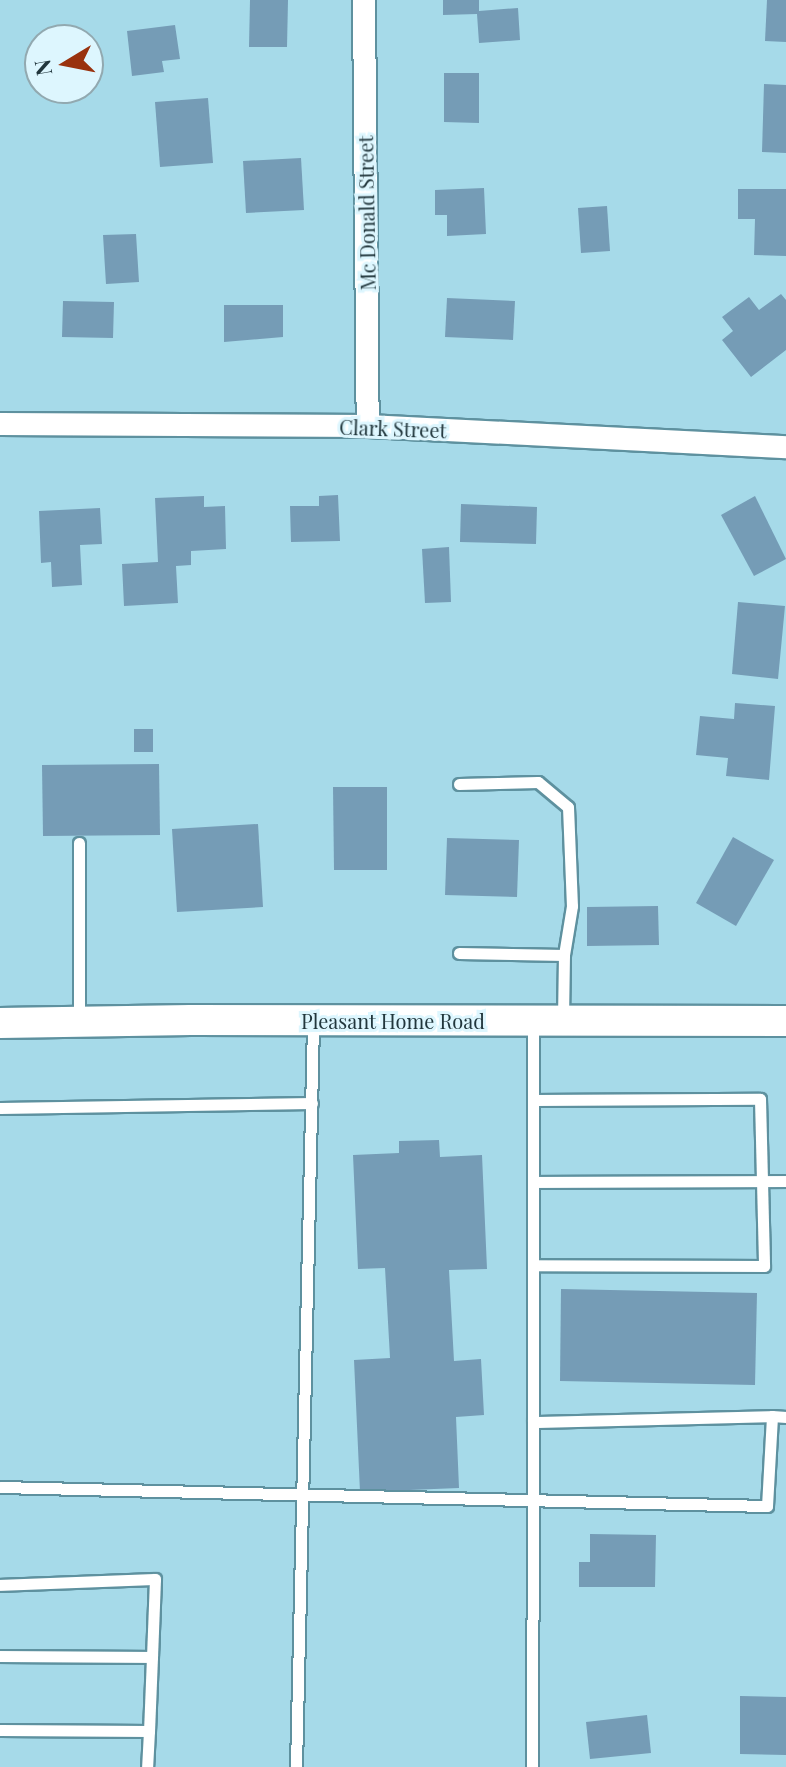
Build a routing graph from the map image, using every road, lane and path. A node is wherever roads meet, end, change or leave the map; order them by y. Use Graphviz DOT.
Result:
graph roads {
  1 [pos="364,0"];
  2 [pos="0,424"];
  3 [pos="368,426"];
  4 [pos="786,447"];
  5 [pos="459,784"];
  6 [pos="79,843"];
  7 [pos="459,953"];
  8 [pos="564,955"];
  9 [pos="313,1020"];
  10 [pos="548,1021"];
  11 [pos="786,1021"];
  12 [pos="79,1022"];
  13 [pos="0,1023"];
  14 [pos="533,1100"];
  15 [pos="312,1103"];
  16 [pos="0,1108"];
  17 [pos="764,1181"];
  18 [pos="786,1181"];
  19 [pos="533,1182"];
  20 [pos="533,1265"];
  21 [pos="772,1416"];
  22 [pos="786,1417"];
  23 [pos="533,1422"];
  24 [pos="0,1487"];
  25 [pos="303,1492"];
  26 [pos="535,1499"];
  27 [pos="0,1585"];
  28 [pos="0,1656"];
  29 [pos="152,1657"];
  30 [pos="0,1730"];
  31 [pos="149,1731"];
  32 [pos="147,1767"];
  33 [pos="296,1767"];
  34 [pos="532,1767"];
  1 -- 3 [label="street, Mc Donald Street"];
  2 -- 3 [label="street, Clark Street"];
  3 -- 4 [label="street, Clark Street"];
  5 -- 8 [label="lane"];
  6 -- 12 [label="lane"];
  7 -- 8 [label="lane"];
  8 -- 10 [label="lane"];
  9 -- 10 [label="main road, Pleasant Home Road"];
  9 -- 12 [label="main road, Pleasant Home Road"];
  9 -- 15 [label="lane"];
  10 -- 11 [label="main road, Pleasant Home Road"];
  10 -- 14 [label="lane"];
  12 -- 13 [label="main road, Pleasant Home Road"];
  14 -- 17 [label="lane"];
  14 -- 19 [label="lane"];
  15 -- 16 [label="lane"];
  15 -- 25 [label="lane"];
  17 -- 18 [label="lane"];
  17 -- 19 [label="lane"];
  17 -- 20 [label="lane"];
  19 -- 20 [label="lane"];
  20 -- 23 [label="lane"];
  21 -- 22 [label="lane"];
  21 -- 23 [label="lane"];
  21 -- 26 [label="lane"];
  23 -- 26 [label="lane"];
  24 -- 25 [label="lane"];
  25 -- 26 [label="lane"];
  25 -- 33 [label="lane"];
  26 -- 34 [label="lane"];
  27 -- 29 [label="lane"];
  28 -- 29 [label="lane"];
  29 -- 31 [label="lane"];
  30 -- 31 [label="lane"];
  31 -- 32 [label="lane"];
}
